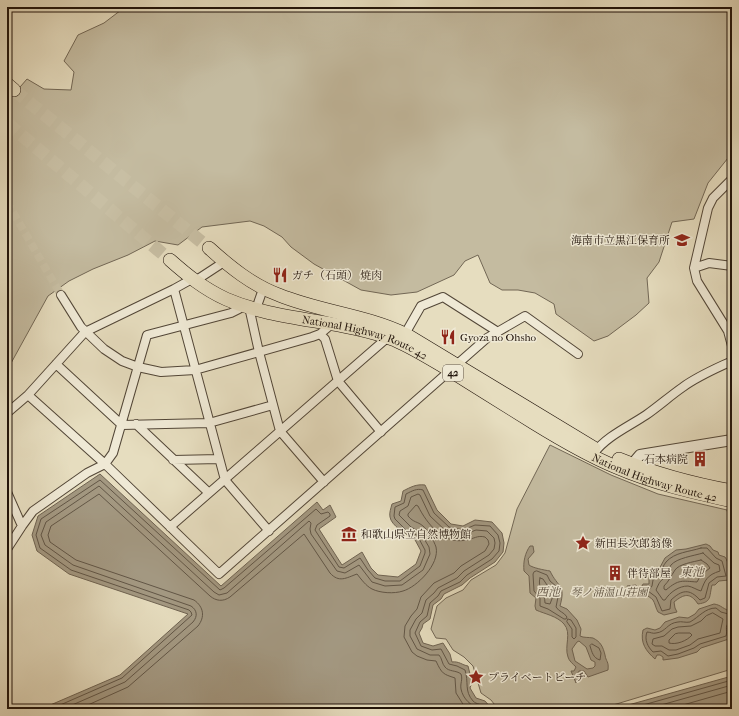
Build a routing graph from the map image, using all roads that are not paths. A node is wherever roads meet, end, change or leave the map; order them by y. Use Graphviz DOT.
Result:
graph roads {
  1 [pos="732,179"];
  2 [pos="209,248"];
  3 [pos="170,260"];
  4 [pos="224,262"];
  5 [pos="732,266"];
  6 [pos="694,268"];
  7 [pos="194,280"];
  8 [pos="174,289"];
  9 [pos="263,289"];
  10 [pos="61,295"];
  11 [pos="249,307"];
  12 [pos="345,314"];
  13 [pos="331,325"];
  14 [pos="183,326"];
  15 [pos="83,329"];
  16 [pos="498,332"];
  17 [pos="320,334"];
  18 [pos="405,334"];
  19 [pos="387,338"];
  20 [pos="732,346"];
  21 [pos="259,352"];
  22 [pos="578,354"];
  23 [pos="732,361"];
  24 [pos="56,364"];
  25 [pos="138,367"];
  26 [pos="454,368"];
  27 [pos="195,370"];
  28 [pos="338,380"];
  29 [pos="28,395"];
  30 [pos="273,405"];
  31 [pos="7,413"];
  32 [pos="209,422"];
  33 [pos="122,424"];
  34 [pos="136,424"];
  35 [pos="280,431"];
  36 [pos="381,432"];
  37 [pos="732,440"];
  38 [pos="595,453"];
  39 [pos="219,459"];
  40 [pos="173,460"];
  41 [pos="105,464"];
  42 [pos="629,468"];
  43 [pos="225,480"];
  44 [pos="324,482"];
  45 [pos="732,491"];
  46 [pos="7,492"];
  47 [pos="209,493"];
  48 [pos="732,501"];
  49 [pos="10,510"];
  50 [pos="22,526"];
  51 [pos="170,527"];
  52 [pos="269,531"];
  53 [pos="7,549"];
  1 -- 6 [label="street"];
  2 -- 4 [label="highway, National Highway Route 42 / 42"];
  3 -- 7 [label="highway, National Highway Route 42 / 42"];
  4 -- 7 [label="street"];
  4 -- 9 [label="highway, National Highway Route 42 / 42"];
  5 -- 6 [label="street"];
  6 -- 20 [label="street"];
  7 -- 8 [label="street"];
  7 -- 11 [label="highway, National Highway Route 42 / 42"];
  8 -- 14 [label="street"];
  8 -- 15 [label="street"];
  9 -- 11 [label="street"];
  9 -- 12 [label="highway, National Highway Route 42 / 42"];
  10 -- 15 [label="street"];
  11 -- 13 [label="highway, National Highway Route 42 / 42"];
  11 -- 14 [label="street"];
  11 -- 21 [label="street"];
  12 -- 13 [label="street"];
  12 -- 18 [label="highway, National Highway Route 42 / 42"];
  13 -- 17 [label="street"];
  13 -- 19 [label="highway, National Highway Route 42 / 42"];
  14 -- 25 [label="street"];
  14 -- 27 [label="street"];
  15 -- 24 [label="street"];
  15 -- 25 [label="street"];
  16 -- 18 [label="street"];
  16 -- 22 [label="street"];
  16 -- 26 [label="street"];
  17 -- 21 [label="street"];
  17 -- 28 [label="street"];
  18 -- 26 [label="highway, National Highway Route 42 / 42"];
  19 -- 26 [label="highway, National Highway Route 42 / 42"];
  19 -- 28 [label="street"];
  21 -- 27 [label="street"];
  21 -- 30 [label="street"];
  23 -- 38 [label="street"];
  24 -- 29 [label="street"];
  24 -- 33 [label="street"];
  25 -- 27 [label="street"];
  25 -- 33 [label="street"];
  26 -- 36 [label="street"];
  26 -- 38 [label="highway, National Highway Route 42 / 42"];
  27 -- 32 [label="street"];
  28 -- 35 [label="street"];
  28 -- 36 [label="street"];
  29 -- 31 [label="street"];
  29 -- 41 [label="street"];
  30 -- 32 [label="street"];
  30 -- 35 [label="street"];
  32 -- 34 [label="street"];
  32 -- 39 [label="street"];
  33 -- 34 [label="street"];
  33 -- 41 [label="street"];
  34 -- 40 [label="street"];
  35 -- 43 [label="street"];
  35 -- 44 [label="street"];
  36 -- 44 [label="street"];
  37 -- 42 [label="street"];
  38 -- 42 [label="highway, National Highway Route 42 / 42"];
  39 -- 40 [label="street"];
  39 -- 43 [label="street"];
  40 -- 47 [label="street"];
  41 -- 50 [label="street"];
  41 -- 51 [label="street"];
  42 -- 45 [label="highway, National Highway Route 42 / 42"];
  42 -- 48 [label="highway, National Highway Route 42 / 42"];
  43 -- 47 [label="street"];
  43 -- 52 [label="street"];
  44 -- 52 [label="street"];
  46 -- 49 [label="street"];
  47 -- 51 [label="street"];
  49 -- 50 [label="street"];
  50 -- 53 [label="street"];
  51 -- 52 [label="street"];
}
